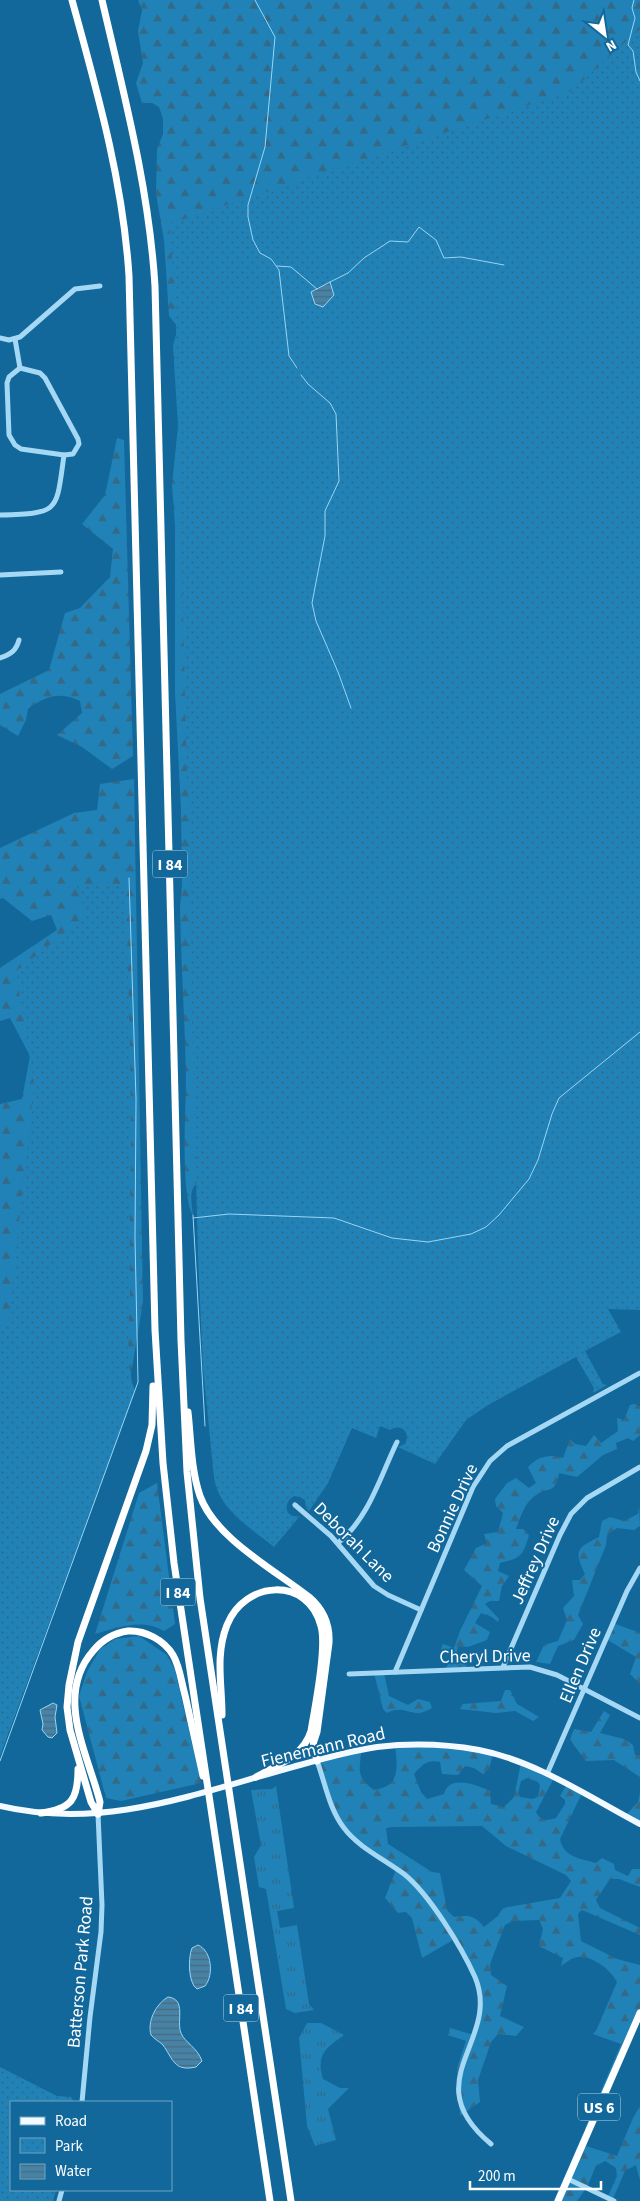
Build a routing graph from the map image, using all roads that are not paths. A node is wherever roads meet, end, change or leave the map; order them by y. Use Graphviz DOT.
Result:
graph roads {
  1 [pos="72,0"];
  2 [pos="102,0"];
  3 [pos="100,286"];
  4 [pos="0,338"];
  5 [pos="15,339"];
  6 [pos="20,368"];
  7 [pos="64,455"];
  8 [pos="0,515"];
  9 [pos="61,572"];
  10 [pos="0,575"];
  11 [pos="19,640"];
  12 [pos="0,658"];
  13 [pos="156,1368"];
  14 [pos="640,1373"];
  15 [pos="182,1386"];
  16 [pos="397,1442"];
  17 [pos="640,1467"];
  18 [pos="295,1505"];
  19 [pos="338,1544"];
  20 [pos="640,1568"];
  21 [pos="421,1610"];
  22 [pos="503,1667"];
  23 [pos="395,1672"];
  24 [pos="350,1674"];
  25 [pos="585,1689"];
  26 [pos="640,1718"];
  27 [pos="221,1731"];
  28 [pos="311,1732"];
  29 [pos="314,1741"];
  30 [pos="317,1761"];
  31 [pos="79,1762"];
  32 [pos="547,1774"];
  33 [pos="256,1777"];
  34 [pos="0,1806"];
  35 [pos="41,1813"];
  36 [pos="98,1814"];
  37 [pos="213,1814"];
  38 [pos="640,1824"];
  39 [pos="640,2013"];
  40 [pos="82,2101"];
  41 [pos="491,2144"];
  42 [pos="568,2179"];
  43 [pos="270,2201"];
  44 [pos="292,2201"];
  45 [pos="558,2201"];
  46 [pos="614,2201"];
  1 -- 13 [label="highway, I 84"];
  2 -- 15 [label="highway, I 84"];
  3 -- 5 [label="street"];
  4 -- 5 [label="street"];
  5 -- 6 [label="street"];
  6 -- 7 [label="street"];
  6 -- 7 [label="street"];
  7 -- 8 [label="street"];
  9 -- 10 [label="street"];
  11 -- 12 [label="street"];
  13 -- 31 [label="highway"];
  13 -- 37 [label="highway, I 84"];
  14 -- 21 [label="street, Bonnie Drive"];
  15 -- 27 [label="highway, I 84"];
  15 -- 29 [label="highway"];
  16 -- 19 [label="street"];
  17 -- 22 [label="street, Jeffrey Drive"];
  18 -- 19 [label="street, Deborah Lane"];
  19 -- 21 [label="street, Deborah Lane"];
  20 -- 25 [label="street, Ellen Drive"];
  21 -- 23 [label="street, Bonnie Drive"];
  22 -- 23 [label="street, Cheryl Drive"];
  22 -- 25 [label="street, Cheryl Drive"];
  23 -- 24 [label="street, Cheryl Drive"];
  25 -- 26 [label="street, Cheryl Drive"];
  25 -- 32 [label="street, Ellen Drive"];
  27 -- 28 [label="highway"];
  27 -- 44 [label="highway, I 84"];
  28 -- 29 [label="highway"];
  28 -- 33 [label="highway"];
  29 -- 30 [label="highway"];
  30 -- 32 [label="main road, Fienemann Road"];
  30 -- 33 [label="main road, Fienemann Road"];
  30 -- 41 [label="street"];
  31 -- 35 [label="highway"];
  31 -- 36 [label="highway"];
  32 -- 38 [label="main road, Fienemann Road"];
  33 -- 36 [label="main road, Fienemann Road"];
  34 -- 35 [label="main road, Fienemann Road"];
  35 -- 36 [label="main road, Fienemann Road"];
  36 -- 37 [label="highway"];
  36 -- 40 [label="street, Batterson Park Road"];
  37 -- 43 [label="highway, I 84"];
  39 -- 42 [label="highway, US 6"];
  42 -- 45 [label="highway, US 6"];
  42 -- 46 [label="street"];
}
